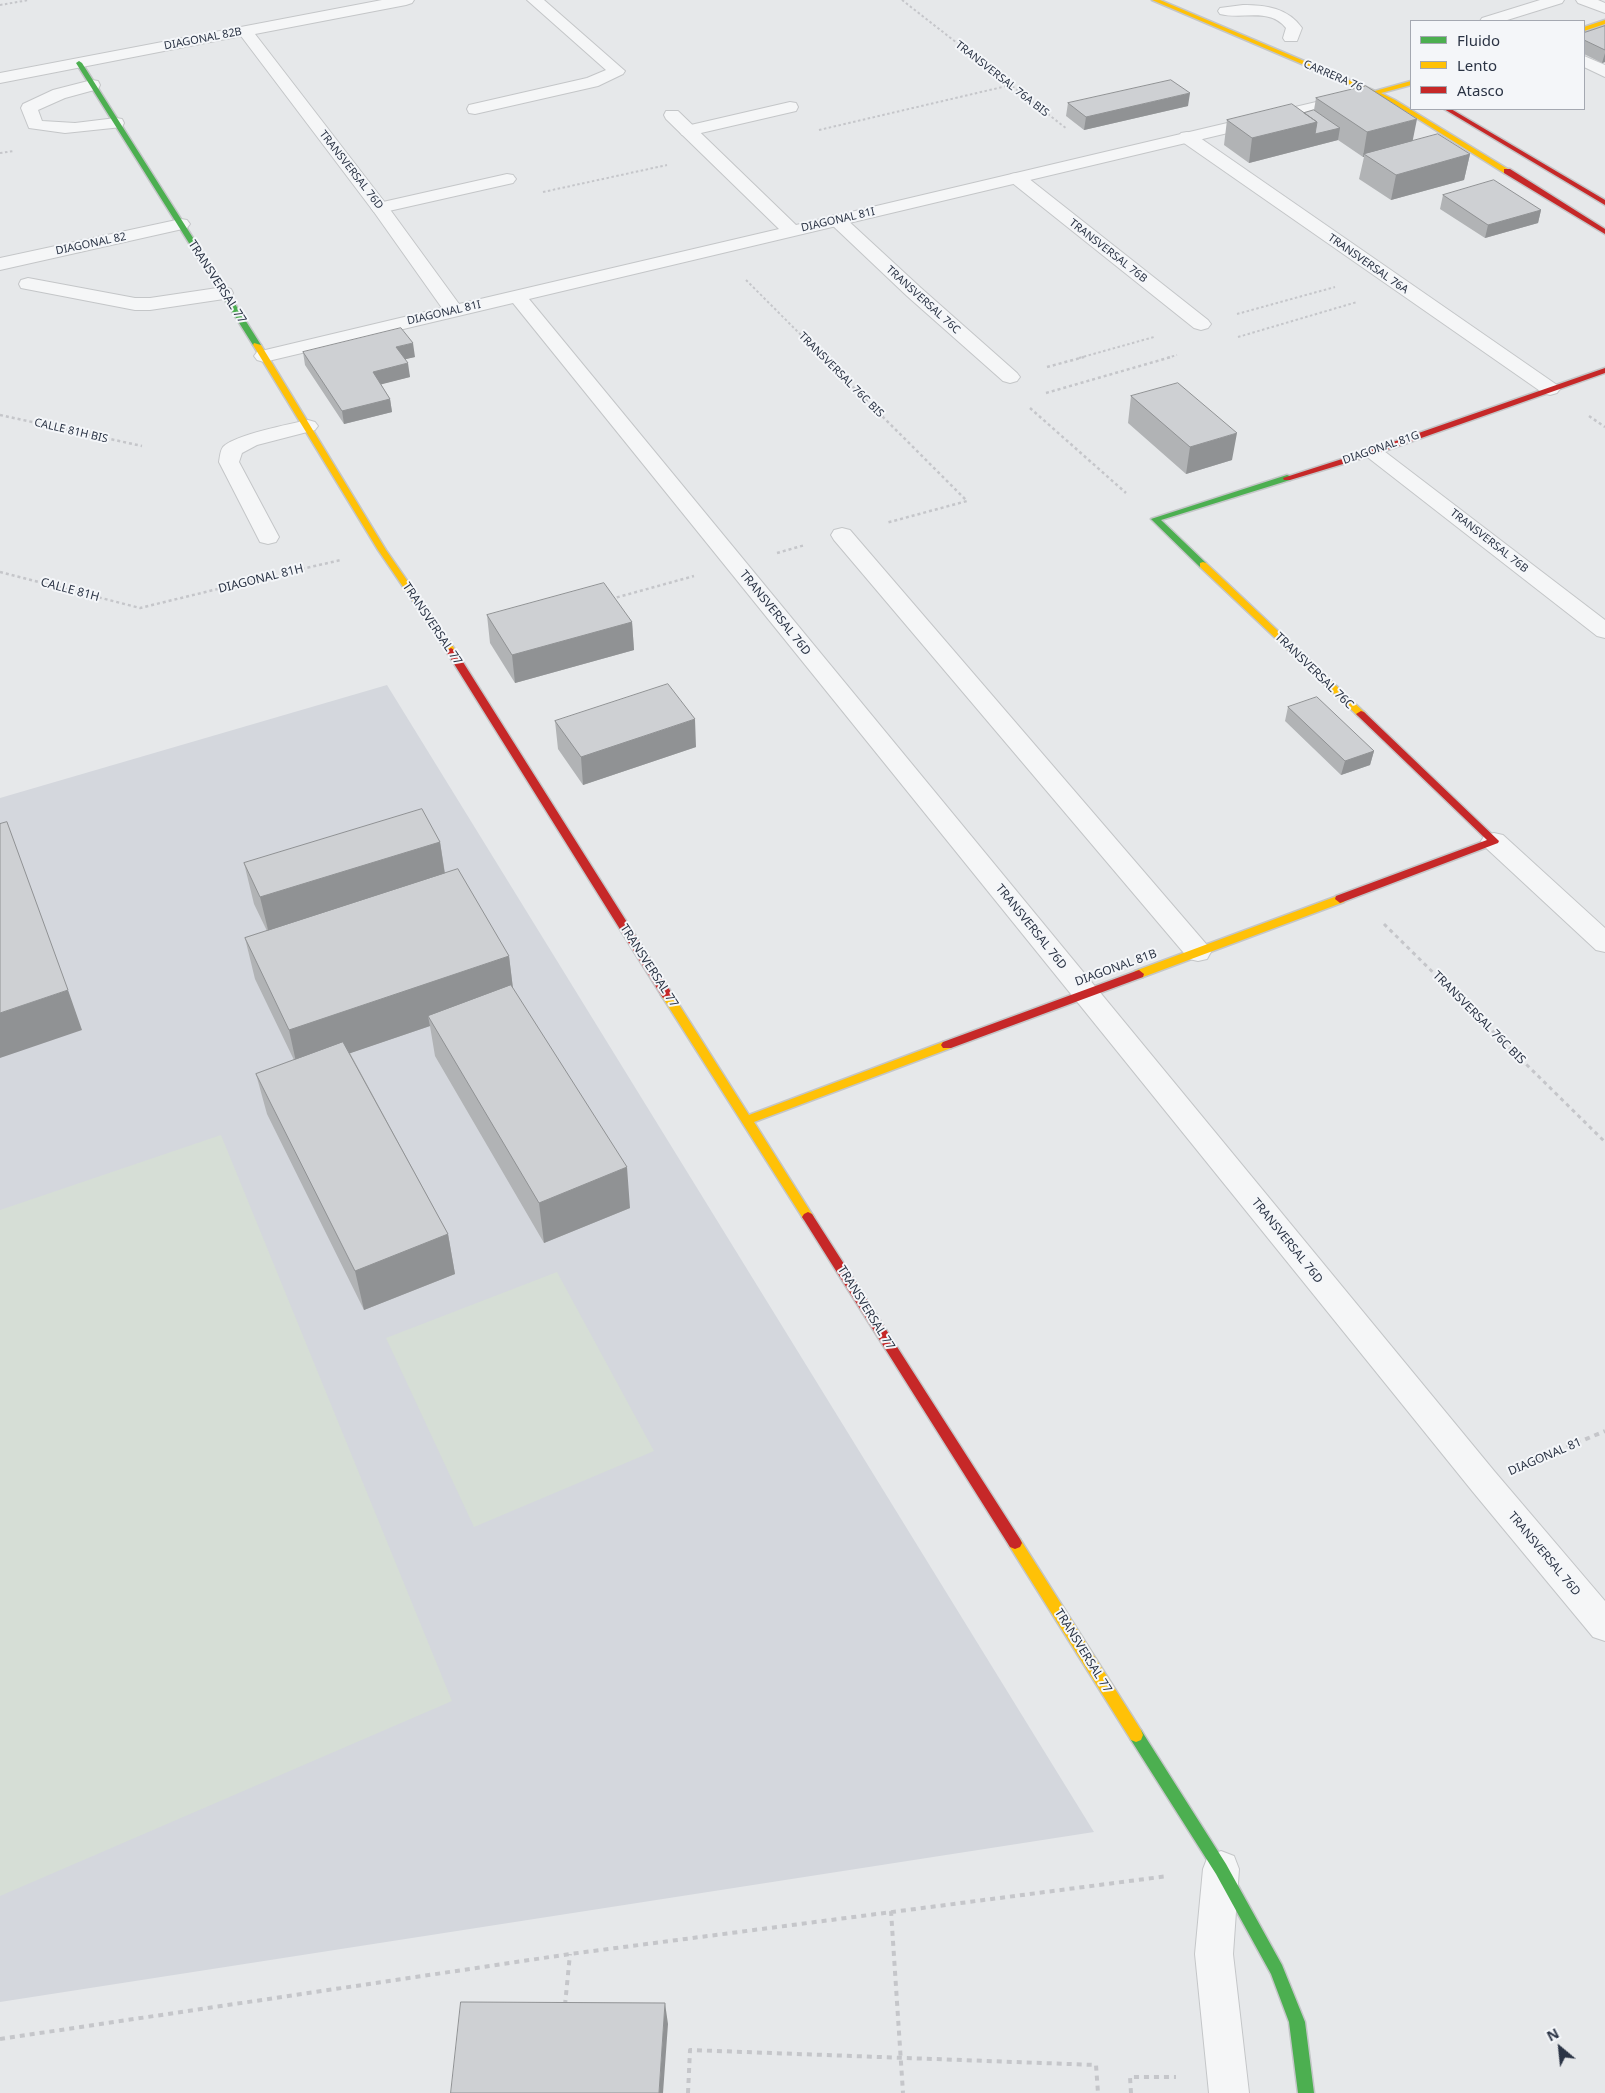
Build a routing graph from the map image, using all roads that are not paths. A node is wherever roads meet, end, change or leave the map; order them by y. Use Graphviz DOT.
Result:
graph roads {
  1 [pos="406,0"];
  2 [pos="535,0"];
  3 [pos="1155,0"];
  4 [pos="1556,0"];
  5 [pos="1584,0"];
  6 [pos="1605,8"];
  7 [pos="1219,9"];
  8 [pos="1491,20"];
  9 [pos="1250,21"];
  10 [pos="1605,22"];
  11 [pos="1585,29"];
  12 [pos="245,31"];
  13 [pos="1291,38"];
  14 [pos="1585,62"];
  15 [pos="79,63"];
  16 [pos="1605,72"];
  17 [pos="0,78"];
  18 [pos="92,84"];
  19 [pos="1380,86"];
  20 [pos="1408,86"];
  21 [pos="790,108"];
  22 [pos="475,109"];
  23 [pos="1449,110"];
  24 [pos="672,115"];
  25 [pos="116,123"];
  26 [pos="688,131"];
  27 [pos="1187,137"];
  28 [pos="1016,178"];
  29 [pos="507,179"];
  30 [pos="1605,203"];
  31 [pos="380,208"];
  32 [pos="838,220"];
  33 [pos="181,224"];
  34 [pos="792,231"];
  35 [pos="1605,232"];
  36 [pos="0,264"];
  37 [pos="28,284"];
  38 [pos="224,293"];
  39 [pos="517,296"];
  40 [pos="454,311"];
  41 [pos="1201,324"];
  42 [pos="264,356"];
  43 [pos="1605,370"];
  44 [pos="1010,377"];
  45 [pos="1550,389"];
  46 [pos="308,426"];
  47 [pos="1373,452"];
  48 [pos="1155,519"];
  49 [pos="842,535"];
  50 [pos="268,537"];
  51 [pos="1605,631"];
  52 [pos="1494,841"];
  53 [pos="1605,943"];
  54 [pos="1198,952"];
  55 [pos="1085,994"];
  56 [pos="748,1120"];
  57 [pos="1605,1626"];
  58 [pos="1221,1870"];
  59 [pos="1229,2093"];
  60 [pos="1306,2093"];
  1 -- 12 [label="street, DIAGONAL 82B"];
  2 -- 22 [label="street"];
  3 -- 19 [label="street, CARRERA 76"];
  4 -- 8 [label="street"];
  5 -- 6 [label="street"];
  7 -- 9 [label="street"];
  7 -- 13 [label="street"];
  10 -- 11 [label="street"];
  12 -- 15 [label="street, DIAGONAL 82B"];
  12 -- 31 [label="street, TRANSVERSAL 76D"];
  14 -- 16 [label="street"];
  15 -- 17 [label="street, DIAGONAL 82B"];
  15 -- 18 [label="street, TRANSVERSAL 77"];
  18 -- 25 [label="street, TRANSVERSAL 77"];
  18 -- 25 [label="street"];
  19 -- 20 [label="street, CARRERA 76"];
  19 -- 20 [label="street, DIAGONAL 81I"];
  19 -- 27 [label="street, DIAGONAL 81I"];
  19 -- 35 [label="street, CARRERA 76"];
  21 -- 26 [label="street"];
  23 -- 30 [label="street"];
  24 -- 26 [label="street"];
  25 -- 33 [label="street, TRANSVERSAL 77"];
  26 -- 34 [label="street"];
  27 -- 28 [label="street, DIAGONAL 81I"];
  27 -- 45 [label="street, TRANSVERSAL 76A"];
  28 -- 32 [label="street, DIAGONAL 81I"];
  28 -- 41 [label="street, TRANSVERSAL 76B"];
  29 -- 31 [label="street"];
  31 -- 40 [label="street, TRANSVERSAL 76D"];
  32 -- 34 [label="street, DIAGONAL 81I"];
  32 -- 44 [label="street, TRANSVERSAL 76C"];
  33 -- 36 [label="street, DIAGONAL 82"];
  33 -- 38 [label="street, TRANSVERSAL 77"];
  34 -- 39 [label="street, DIAGONAL 81I"];
  37 -- 38 [label="street"];
  38 -- 42 [label="street, TRANSVERSAL 77"];
  39 -- 40 [label="street, DIAGONAL 81I"];
  39 -- 55 [label="street, TRANSVERSAL 76D"];
  40 -- 42 [label="street, DIAGONAL 81I"];
  42 -- 46 [label="street, TRANSVERSAL 77"];
  43 -- 45 [label="street, DIAGONAL 81G"];
  45 -- 47 [label="street, DIAGONAL 81G"];
  46 -- 50 [label="street"];
  46 -- 56 [label="street, TRANSVERSAL 77"];
  47 -- 48 [label="street, DIAGONAL 81G"];
  47 -- 51 [label="street, TRANSVERSAL 76B"];
  48 -- 52 [label="street, TRANSVERSAL 76C"];
  49 -- 54 [label="street"];
  52 -- 53 [label="street, TRANSVERSAL 76C"];
  52 -- 54 [label="street, DIAGONAL 81B"];
  54 -- 55 [label="street, DIAGONAL 81B"];
  55 -- 56 [label="street, DIAGONAL 81B"];
  55 -- 57 [label="street, TRANSVERSAL 76D"];
  56 -- 58 [label="street, TRANSVERSAL 77"];
  58 -- 59 [label="street"];
  58 -- 60 [label="street, TRANSVERSAL 77"];
}
